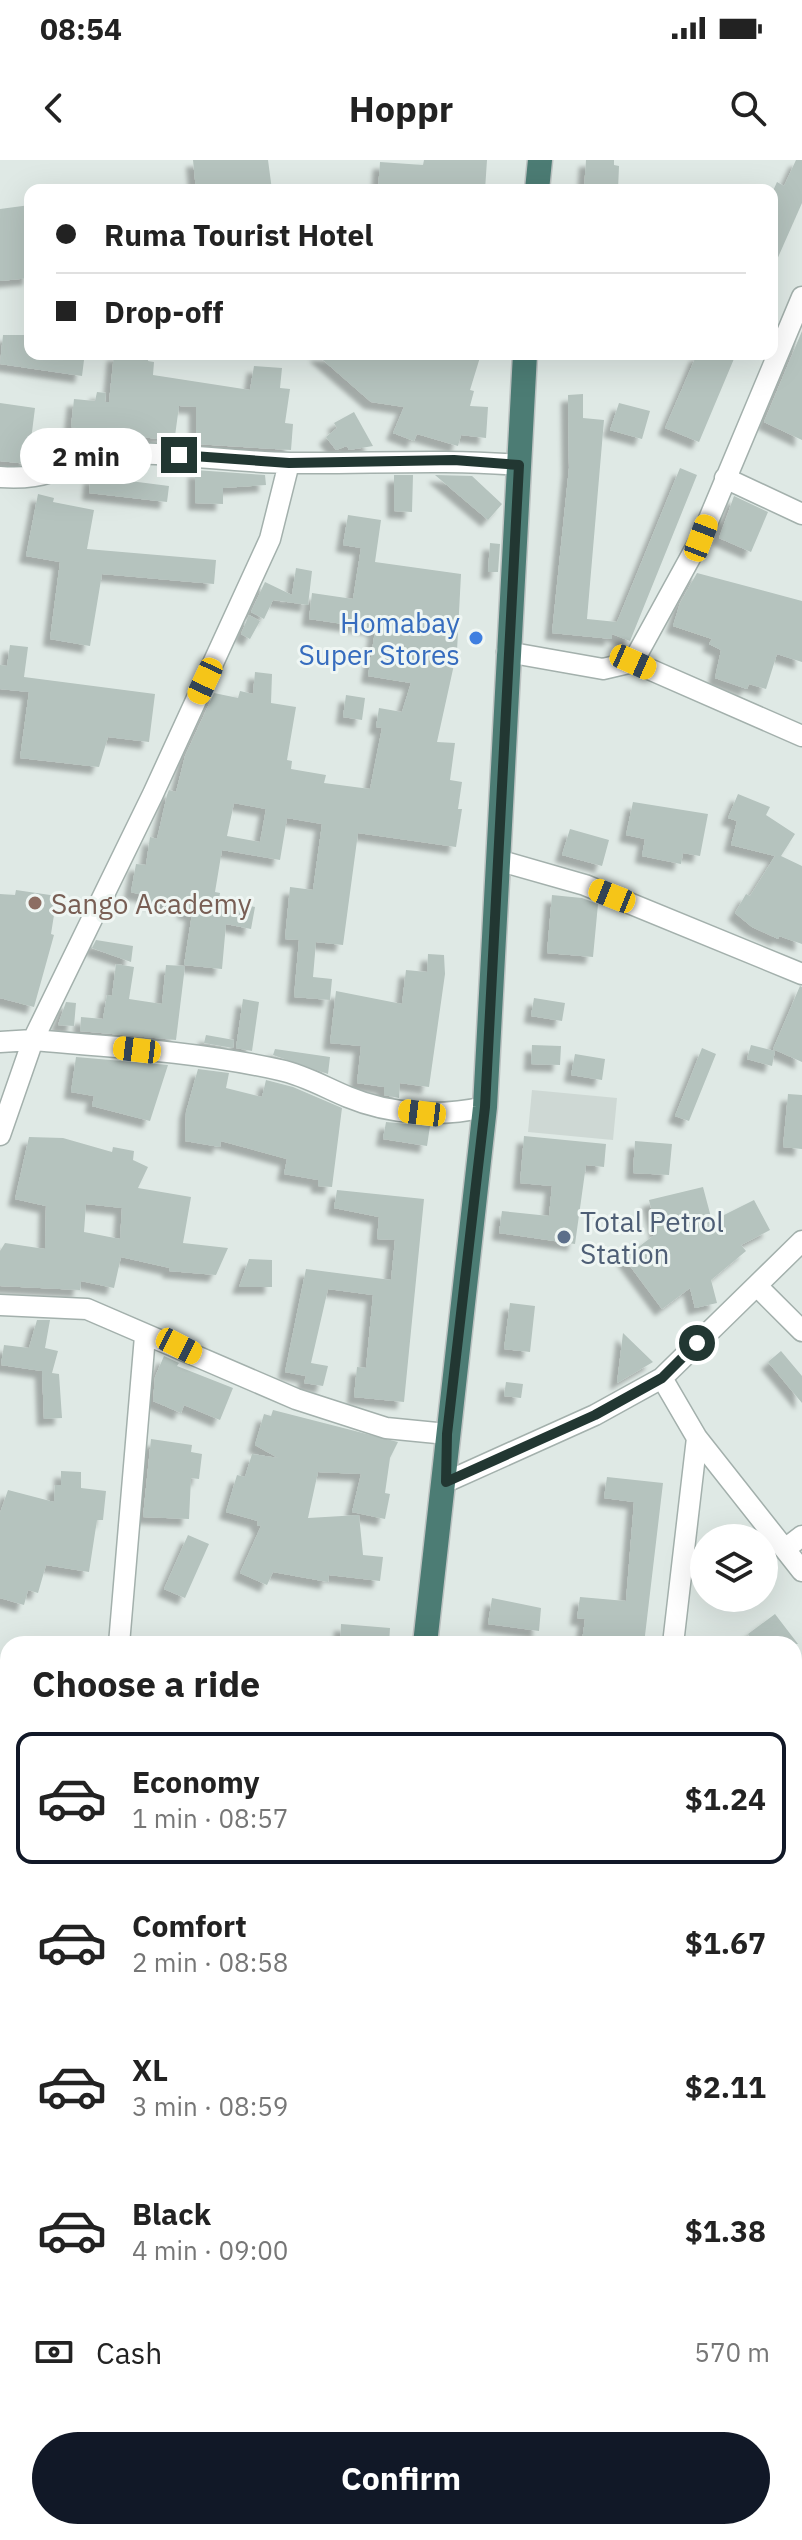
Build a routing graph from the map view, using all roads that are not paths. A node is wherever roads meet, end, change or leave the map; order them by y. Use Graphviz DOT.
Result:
graph roads {
  1 [pos="540,160"];
  2 [pos="538,184"];
  3 [pos="802,297"];
  4 [pos="778,353"];
  5 [pos="525,360"];
  6 [pos="775,360"];
  7 [pos="289,463"];
  8 [pos="519,465"];
  9 [pos="0,477"];
  10 [pos="725,478"];
  11 [pos="802,514"];
  12 [pos="507,652"];
  13 [pos="633,662"];
  14 [pos="802,736"];
  15 [pos="501,861"];
  16 [pos="802,974"];
  17 [pos="33,1040"];
  18 [pos="0,1042"];
  19 [pos="485,1107"];
  20 [pos="0,1135"];
  21 [pos="802,1241"];
  22 [pos="758,1287"];
  23 [pos="0,1305"];
  24 [pos="802,1331"];
  25 [pos="145,1336"];
  26 [pos="662,1378"];
  27 [pos="447,1434"];
  28 [pos="697,1438"];
  29 [pos="446,1482"];
  30 [pos="802,1536"];
  31 [pos="785,1549"];
  32 [pos="802,1571"];
  33 [pos="120,1636"];
  34 [pos="426,1636"];
  35 [pos="674,1636"];
  1 -- 2 [label="highway"];
  3 -- 4 [label="street"];
  5 -- 8 [label="highway"];
  6 -- 10 [label="street"];
  7 -- 8 [label="street"];
  7 -- 9 [label="street"];
  7 -- 17 [label="street"];
  8 -- 12 [label="highway"];
  10 -- 11 [label="street"];
  10 -- 13 [label="street"];
  12 -- 13 [label="street"];
  12 -- 15 [label="highway"];
  13 -- 14 [label="street"];
  15 -- 16 [label="street"];
  15 -- 19 [label="highway"];
  17 -- 18 [label="street"];
  17 -- 19 [label="street"];
  17 -- 20 [label="street"];
  19 -- 27 [label="highway"];
  21 -- 22 [label="street"];
  22 -- 24 [label="street"];
  22 -- 26 [label="street"];
  23 -- 25 [label="street"];
  25 -- 27 [label="street"];
  25 -- 33 [label="street"];
  26 -- 28 [label="street"];
  26 -- 29 [label="street"];
  27 -- 29 [label="highway"];
  28 -- 31 [label="street"];
  28 -- 35 [label="street"];
  29 -- 34 [label="highway"];
  30 -- 31 [label="street"];
  31 -- 32 [label="street"];
}
